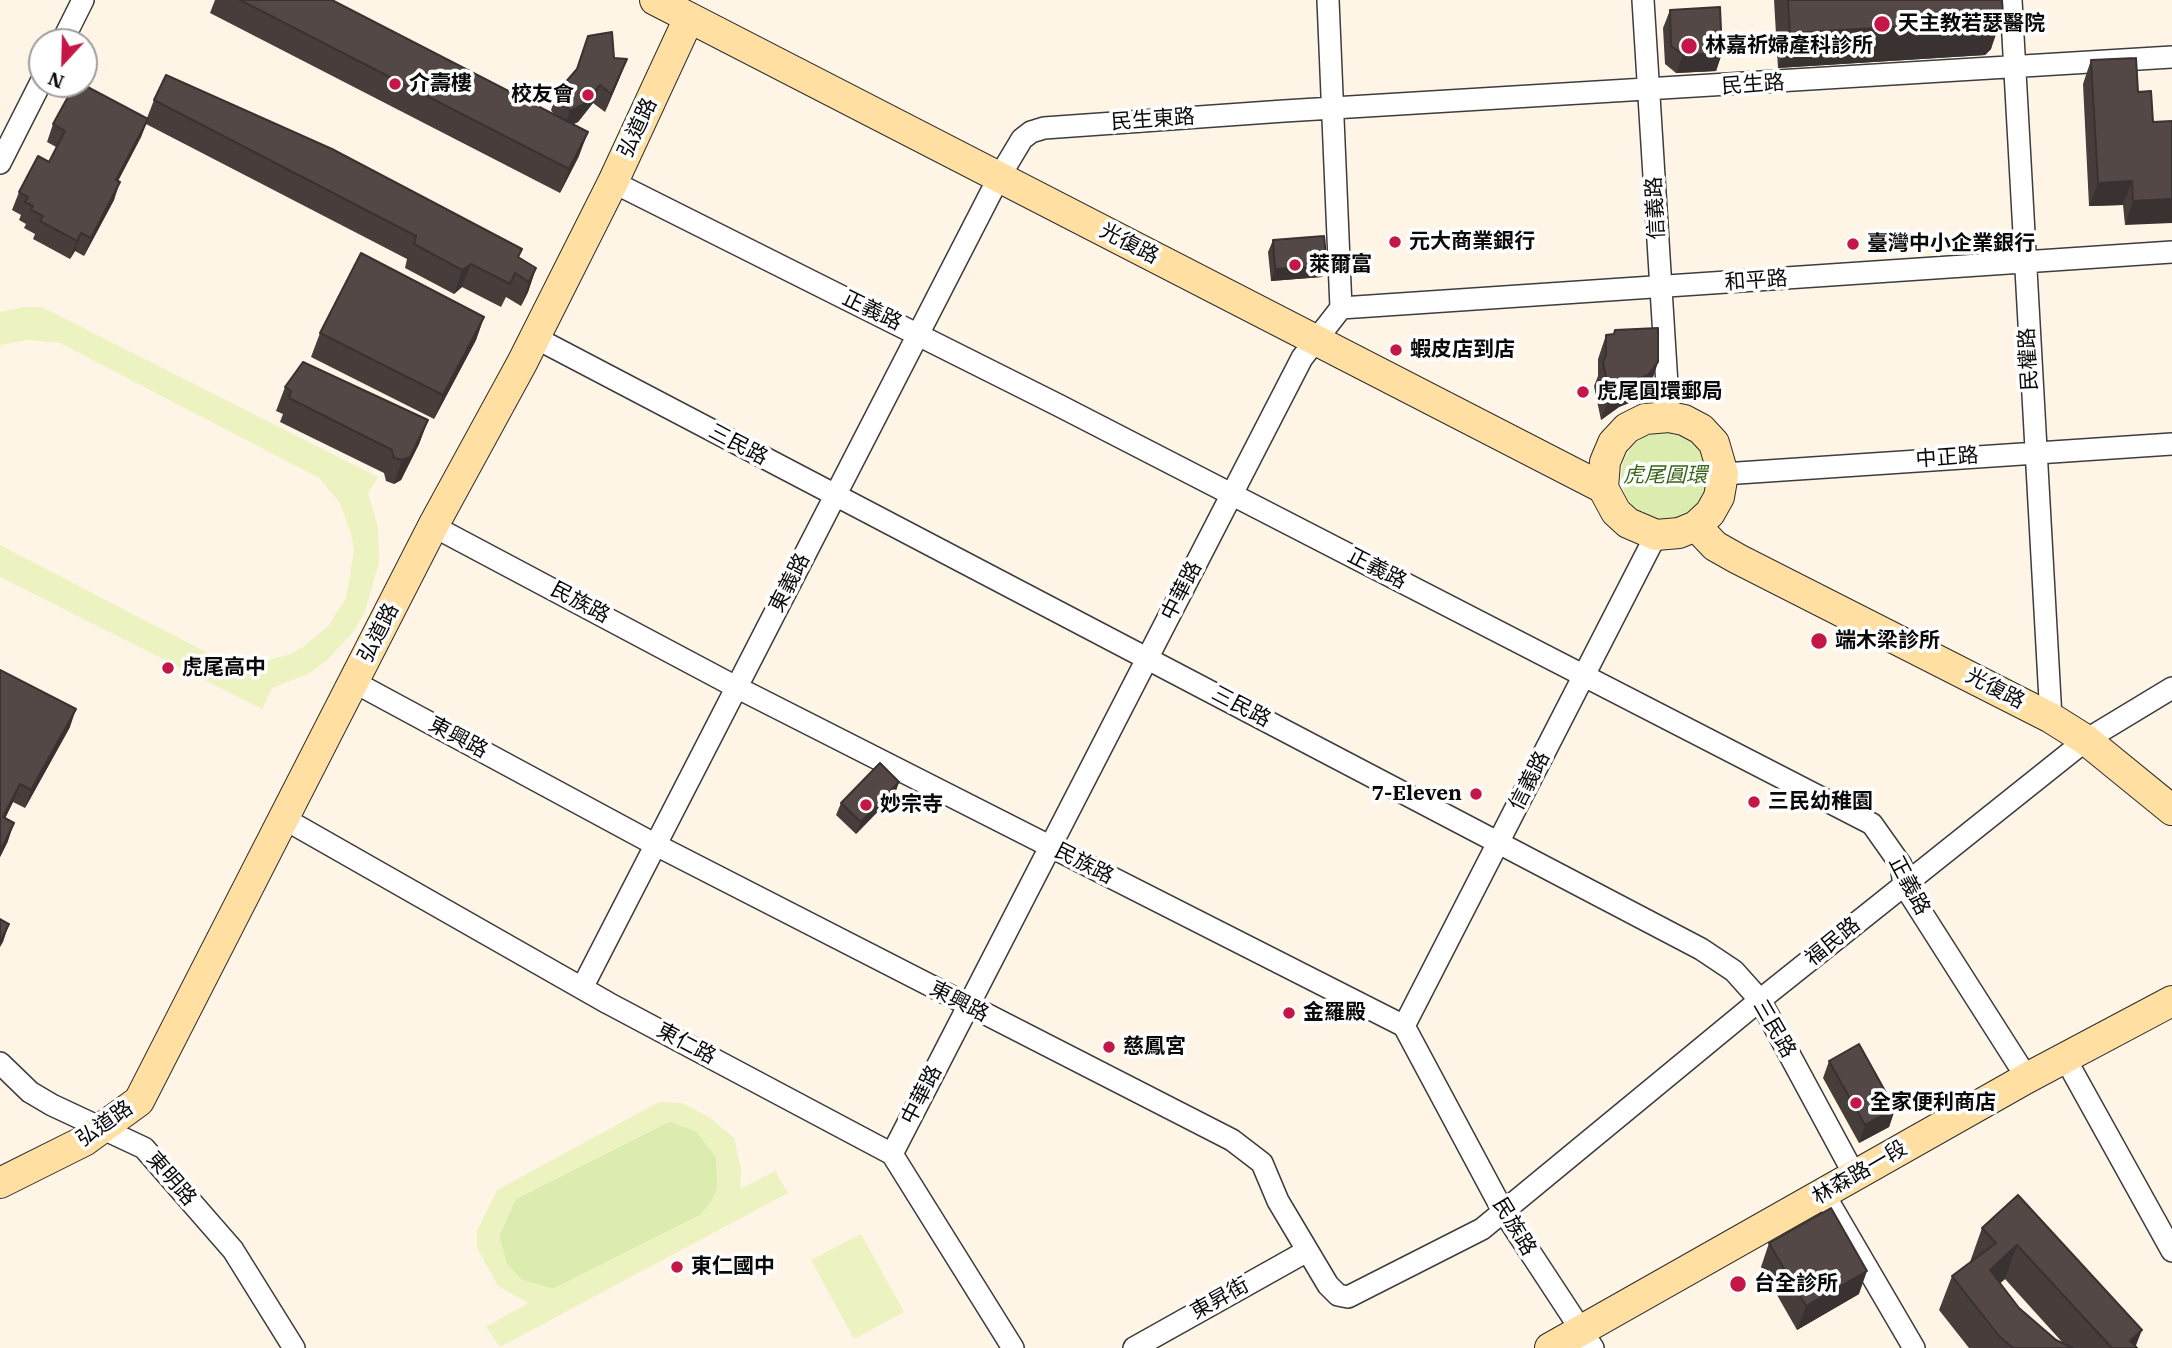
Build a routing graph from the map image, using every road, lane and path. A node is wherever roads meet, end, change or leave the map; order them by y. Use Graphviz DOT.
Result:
graph roads {
  1 [pos="83,0"];
  2 [pos="655,0"];
  3 [pos="1328,0"];
  4 [pos="1643,0"];
  5 [pos="2011,0"];
  6 [pos="694,9"];
  7 [pos="69,28"];
  8 [pos="2172,57"];
  9 [pos="2016,68"];
  10 [pos="1649,91"];
  11 [pos="33,98"];
  12 [pos="1333,108"];
  13 [pos="0,163"];
  14 [pos="998,178"];
  15 [pos="613,182"];
  16 [pos="2172,252"];
  17 [pos="2024,263"];
  18 [pos="1661,288"];
  19 [pos="1340,309"];
  20 [pos="919,334"];
  21 [pos="534,337"];
  22 [pos="1316,339"];
  23 [pos="1669,417"];
  24 [pos="2172,443"];
  25 [pos="2035,452"];
  26 [pos="1723,474"];
  27 [pos="1603,488"];
  28 [pos="1232,494"];
  29 [pos="834,496"];
  30 [pos="433,526"];
  31 [pos="1696,526"];
  32 [pos="1656,535"];
  33 [pos="1148,657"];
  34 [pos="1584,675"];
  35 [pos="354,681"];
  36 [pos="737,687"];
  37 [pos="2172,688"];
  38 [pos="2051,718"];
  39 [pos="2086,740"];
  40 [pos="2172,810"];
  41 [pos="283,818"];
  42 [pos="1498,844"];
  43 [pos="656,845"];
  44 [pos="1050,847"];
  45 [pos="1904,885"];
  46 [pos="582,988"];
  47 [pos="1760,1000"];
  48 [pos="2172,1001"];
  49 [pos="968,1006"];
  50 [pos="1404,1026"];
  51 [pos="2065,1058"];
  52 [pos="0,1063"];
  53 [pos="2027,1078"];
  54 [pos="105,1127"];
  55 [pos="892,1154"];
  56 [pos="1855,1176"];
  57 [pos="0,1183"];
  58 [pos="1824,1194"];
  59 [pos="1503,1211"];
  60 [pos="1307,1251"];
  61 [pos="2172,1251"];
  62 [pos="1586,1340"];
  63 [pos="294,1348"];
  64 [pos="1013,1348"];
  65 [pos="1134,1348"];
  66 [pos="1550,1348"];
  67 [pos="1914,1348"];
  1 -- 7 [label="street"];
  2 -- 6 [label="street, 光復路"];
  3 -- 12 [label="street"];
  4 -- 10 [label="street, 信義路"];
  5 -- 9 [label="street, 民權路"];
  6 -- 14 [label="street, 光復路"];
  6 -- 15 [label="street, 弘道路"];
  8 -- 9 [label="street, 民生路"];
  9 -- 10 [label="street, 民生路"];
  9 -- 17 [label="street, 民權路"];
  10 -- 12 [label="street, 民生路"];
  10 -- 18 [label="street, 信義路"];
  11 -- 13 [label="street"];
  12 -- 14 [label="street, 民生東路"];
  12 -- 19 [label="street"];
  14 -- 20 [label="street, 東義路"];
  14 -- 22 [label="street, 光復路"];
  15 -- 20 [label="street, 正義路"];
  15 -- 21 [label="street, 弘道路"];
  16 -- 17 [label="street, 和平路"];
  17 -- 18 [label="street, 和平路"];
  17 -- 25 [label="street, 民權路"];
  18 -- 19 [label="street, 和平路"];
  18 -- 23 [label="street, 信義路"];
  19 -- 22 [label="street, 中華路"];
  20 -- 28 [label="street, 正義路"];
  20 -- 29 [label="street, 東義路"];
  21 -- 29 [label="street, 三民路"];
  21 -- 30 [label="street, 弘道路"];
  22 -- 27 [label="street, 光復路"];
  22 -- 28 [label="street, 中華路"];
  23 -- 26 [label="street"];
  23 -- 27 [label="street"];
  24 -- 25 [label="street, 中正路"];
  25 -- 26 [label="street, 中正路"];
  25 -- 38 [label="street, 民權路"];
  26 -- 31 [label="street"];
  27 -- 32 [label="street, 光復路"];
  28 -- 33 [label="street, 中華路"];
  28 -- 34 [label="street, 正義路"];
  29 -- 33 [label="street, 三民路"];
  29 -- 36 [label="street, 東義路"];
  30 -- 35 [label="street, 弘道路"];
  30 -- 36 [label="street, 民族路"];
  31 -- 32 [label="street"];
  31 -- 38 [label="street, 光復路"];
  32 -- 34 [label="street, 信義路"];
  33 -- 42 [label="street, 三民路"];
  33 -- 44 [label="street, 中華路"];
  34 -- 42 [label="street, 信義路"];
  34 -- 45 [label="street, 正義路"];
  35 -- 41 [label="street, 弘道路"];
  35 -- 43 [label="street, 東興路"];
  36 -- 43 [label="street, 東義路"];
  36 -- 44 [label="street, 民族路"];
  37 -- 39 [label="street, 福民路"];
  38 -- 39 [label="street, 光復路"];
  39 -- 40 [label="street, 光復路"];
  39 -- 45 [label="street, 福民路"];
  41 -- 46 [label="street, 東仁路"];
  41 -- 54 [label="street, 弘道路"];
  42 -- 47 [label="street, 三民路"];
  42 -- 50 [label="street, 信義路"];
  43 -- 46 [label="street, 東義路"];
  43 -- 49 [label="street, 東興路"];
  44 -- 49 [label="street, 中華路"];
  44 -- 50 [label="street, 民族路"];
  45 -- 47 [label="street, 福民路"];
  45 -- 53 [label="street, 正義路"];
  46 -- 55 [label="street, 東仁路"];
  47 -- 56 [label="street, 三民路"];
  47 -- 59 [label="street, 福民路"];
  48 -- 51 [label="street, 林森路一段"];
  49 -- 55 [label="street, 中華路"];
  49 -- 60 [label="street, 東興路"];
  50 -- 59 [label="street, 民族路"];
  51 -- 53 [label="street, 林森路一段"];
  51 -- 61 [label="street"];
  52 -- 54 [label="street, 東明路"];
  53 -- 56 [label="street, 林森路一段"];
  54 -- 57 [label="street, 弘道路"];
  54 -- 63 [label="street, 東明路"];
  55 -- 64 [label="street, 東仁路"];
  56 -- 58 [label="street, 林森路一段"];
  58 -- 62 [label="street, 林森路一段"];
  58 -- 67 [label="street"];
  59 -- 60 [label="street, 東興路"];
  59 -- 62 [label="street, 民族路"];
  60 -- 65 [label="street, 東昇街"];
  62 -- 66 [label="street, 林森路一段"];
}
